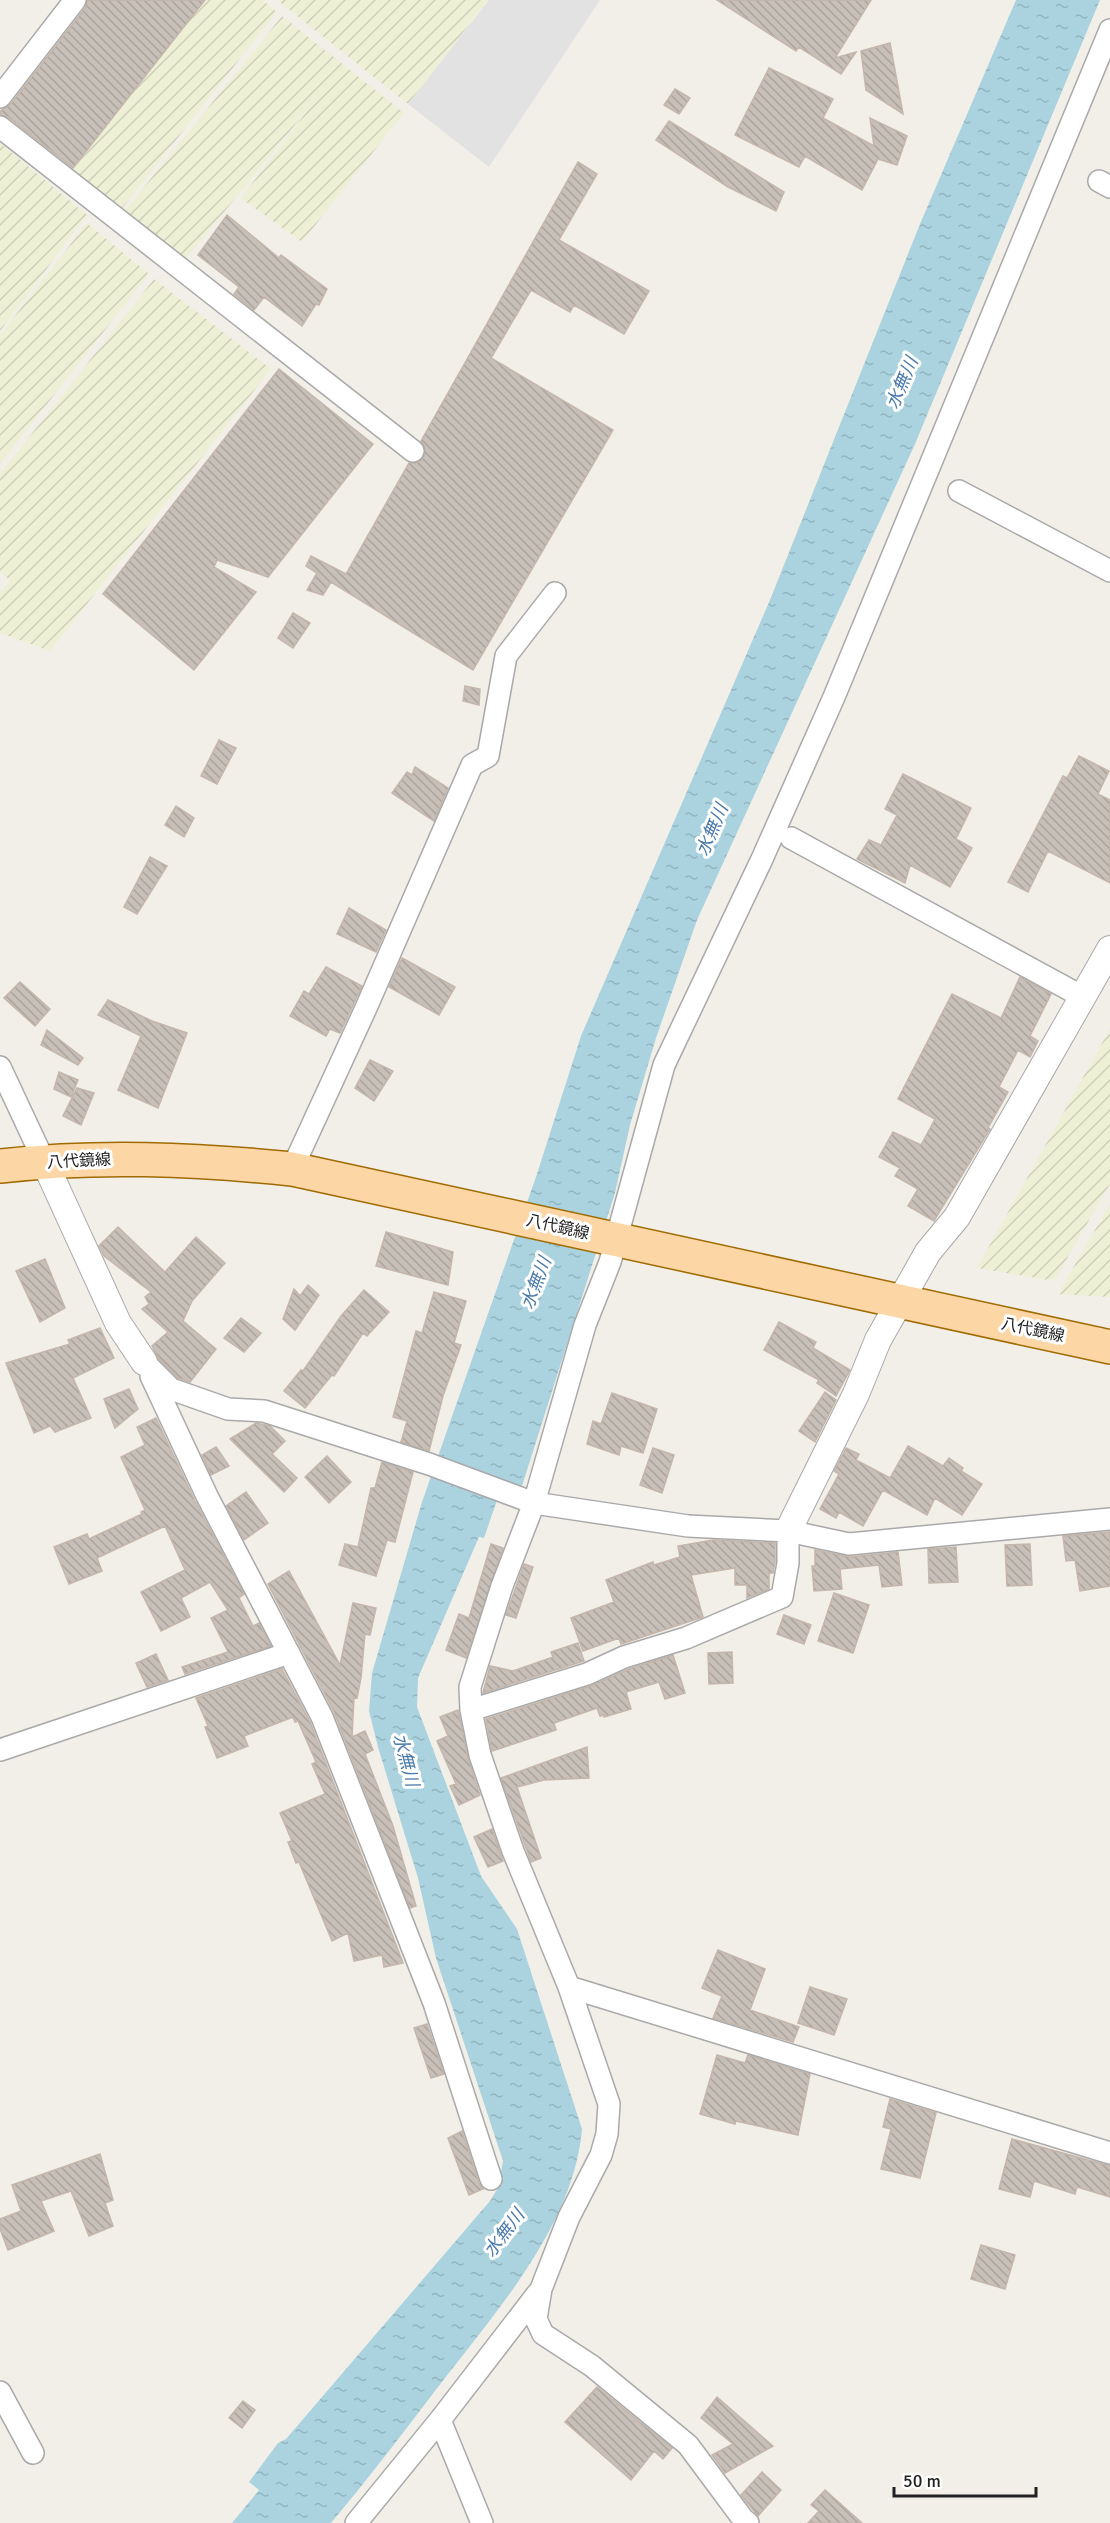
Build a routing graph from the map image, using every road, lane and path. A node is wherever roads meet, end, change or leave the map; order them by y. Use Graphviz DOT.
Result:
graph roads {
  1 [pos="75,0"];
  2 [pos="1110,30"];
  3 [pos="0,97"];
  4 [pos="0,127"];
  5 [pos="414,451"];
  6 [pos="959,491"];
  7 [pos="1110,571"];
  8 [pos="555,593"];
  9 [pos="791,838"];
  10 [pos="1109,953"];
  11 [pos="1081,996"];
  12 [pos="0,1067"];
  13 [pos="44,1161"];
  14 [pos="0,1166"];
  15 [pos="292,1169"];
  16 [pos="613,1239"];
  17 [pos="902,1301"];
  18 [pos="1110,1347"];
  19 [pos="144,1362"];
  20 [pos="534,1503"];
  21 [pos="1110,1519"];
  22 [pos="788,1531"];
  23 [pos="289,1653"];
  24 [pos="471,1710"];
  25 [pos="0,1750"];
  26 [pos="569,1987"];
  27 [pos="1110,2153"];
  28 [pos="491,2179"];
  29 [pos="541,2289"];
  30 [pos="0,2392"];
  31 [pos="440,2420"];
  32 [pos="33,2453"];
  33 [pos="356,2523"];
  34 [pos="482,2523"];
  35 [pos="748,2523"];
  1 -- 3 [label="street"];
  2 -- 16 [label="street"];
  4 -- 5 [label="street"];
  6 -- 7 [label="street"];
  8 -- 15 [label="street"];
  9 -- 11 [label="street"];
  10 -- 11 [label="street"];
  11 -- 17 [label="street"];
  12 -- 13 [label="street"];
  13 -- 14 [label="main road, 八代鏡線"];
  13 -- 15 [label="main road, 八代鏡線"];
  13 -- 19 [label="street"];
  15 -- 16 [label="main road, 八代鏡線"];
  16 -- 17 [label="main road, 八代鏡線"];
  16 -- 20 [label="street"];
  17 -- 18 [label="main road, 八代鏡線"];
  17 -- 22 [label="street"];
  19 -- 20 [label="street"];
  19 -- 23 [label="street"];
  20 -- 22 [label="street"];
  20 -- 24 [label="street"];
  21 -- 22 [label="street"];
  22 -- 24 [label="street"];
  23 -- 25 [label="street"];
  23 -- 28 [label="street"];
  24 -- 26 [label="street"];
  26 -- 27 [label="street"];
  26 -- 29 [label="street"];
  29 -- 31 [label="street"];
  29 -- 35 [label="street"];
  30 -- 32 [label="street"];
  31 -- 33 [label="street"];
  31 -- 34 [label="street"];
}
